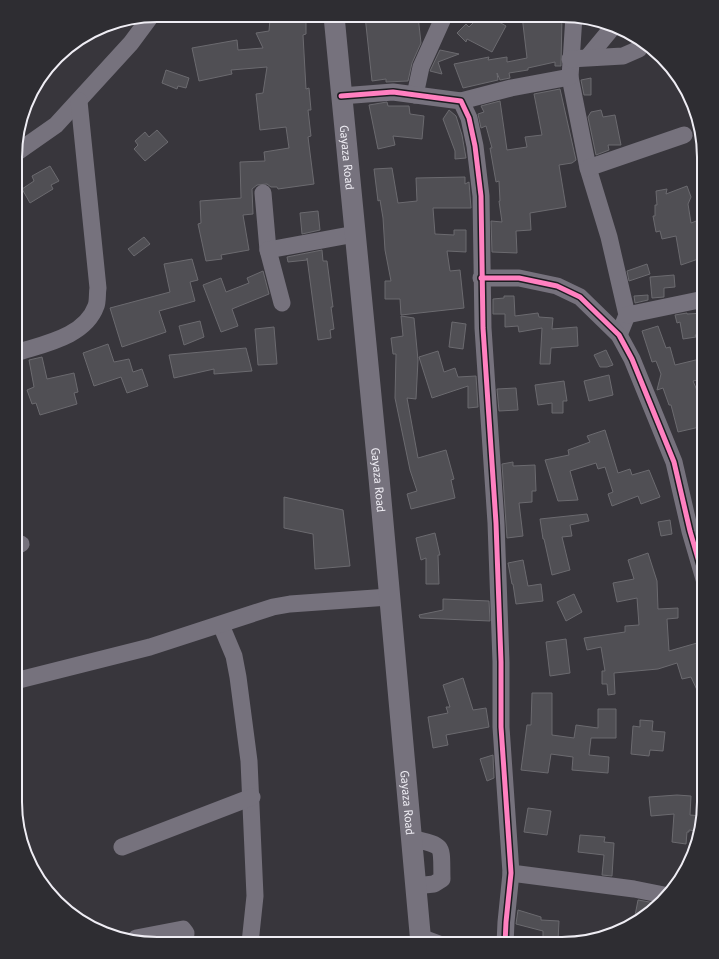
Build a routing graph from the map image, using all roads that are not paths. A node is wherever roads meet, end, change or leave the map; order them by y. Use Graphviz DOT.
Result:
graph roads {
  1 [pos="335,22"];
  2 [pos="441,22"];
  3 [pos="146,23"];
  4 [pos="573,23"];
  5 [pos="610,31"];
  6 [pos="639,49"];
  7 [pos="588,57"];
  8 [pos="570,59"];
  9 [pos="570,77"];
  10 [pos="415,95"];
  11 [pos="341,96"];
  12 [pos="461,101"];
  13 [pos="79,102"];
  14 [pos="684,135"];
  15 [pos="22,148"];
  16 [pos="588,168"];
  17 [pos="263,193"];
  18 [pos="355,234"];
  19 [pos="268,250"];
  20 [pos="481,278"];
  21 [pos="697,300"];
  22 [pos="282,302"];
  23 [pos="627,315"];
  24 [pos="619,335"];
  25 [pos="22,351"];
  26 [pos="697,555"];
  27 [pos="389,597"];
  28 [pos="221,625"];
  29 [pos="22,679"];
  30 [pos="252,797"];
  31 [pos="411,838"];
  32 [pos="122,847"];
  33 [pos="511,873"];
  34 [pos="415,886"];
  35 [pos="660,894"];
  36 [pos="145,936"];
  37 [pos="186,937"];
  38 [pos="251,937"];
  39 [pos="426,937"];
  40 [pos="505,937"];
  1 -- 11 [label="main road, Gayaza Road"];
  2 -- 10 [label="street"];
  3 -- 13 [label="street"];
  4 -- 8 [label="street"];
  5 -- 7 [label="street"];
  6 -- 7 [label="street"];
  7 -- 8 [label="street"];
  8 -- 9 [label="street"];
  9 -- 12 [label="street"];
  9 -- 16 [label="street"];
  10 -- 11 [label="street"];
  10 -- 12 [label="street"];
  11 -- 18 [label="main road, Gayaza Road"];
  12 -- 20 [label="street"];
  13 -- 15 [label="street"];
  13 -- 25 [label="street"];
  14 -- 16 [label="street"];
  16 -- 23 [label="street"];
  17 -- 19 [label="street"];
  18 -- 19 [label="street"];
  18 -- 27 [label="main road, Gayaza Road"];
  19 -- 22 [label="street"];
  20 -- 24 [label="street"];
  20 -- 33 [label="street"];
  21 -- 23 [label="street"];
  23 -- 24 [label="street"];
  24 -- 26 [label="street"];
  27 -- 28 [label="street"];
  27 -- 31 [label="main road, Gayaza Road"];
  28 -- 29 [label="street"];
  28 -- 30 [label="street"];
  30 -- 32 [label="street"];
  30 -- 38 [label="street"];
  31 -- 34 [label="main road, Gayaza Road"];
  31 -- 34 [label="street"];
  33 -- 35 [label="street"];
  33 -- 40 [label="street"];
  34 -- 39 [label="main road, Gayaza Road"];
  36 -- 37 [label="street"];
}
